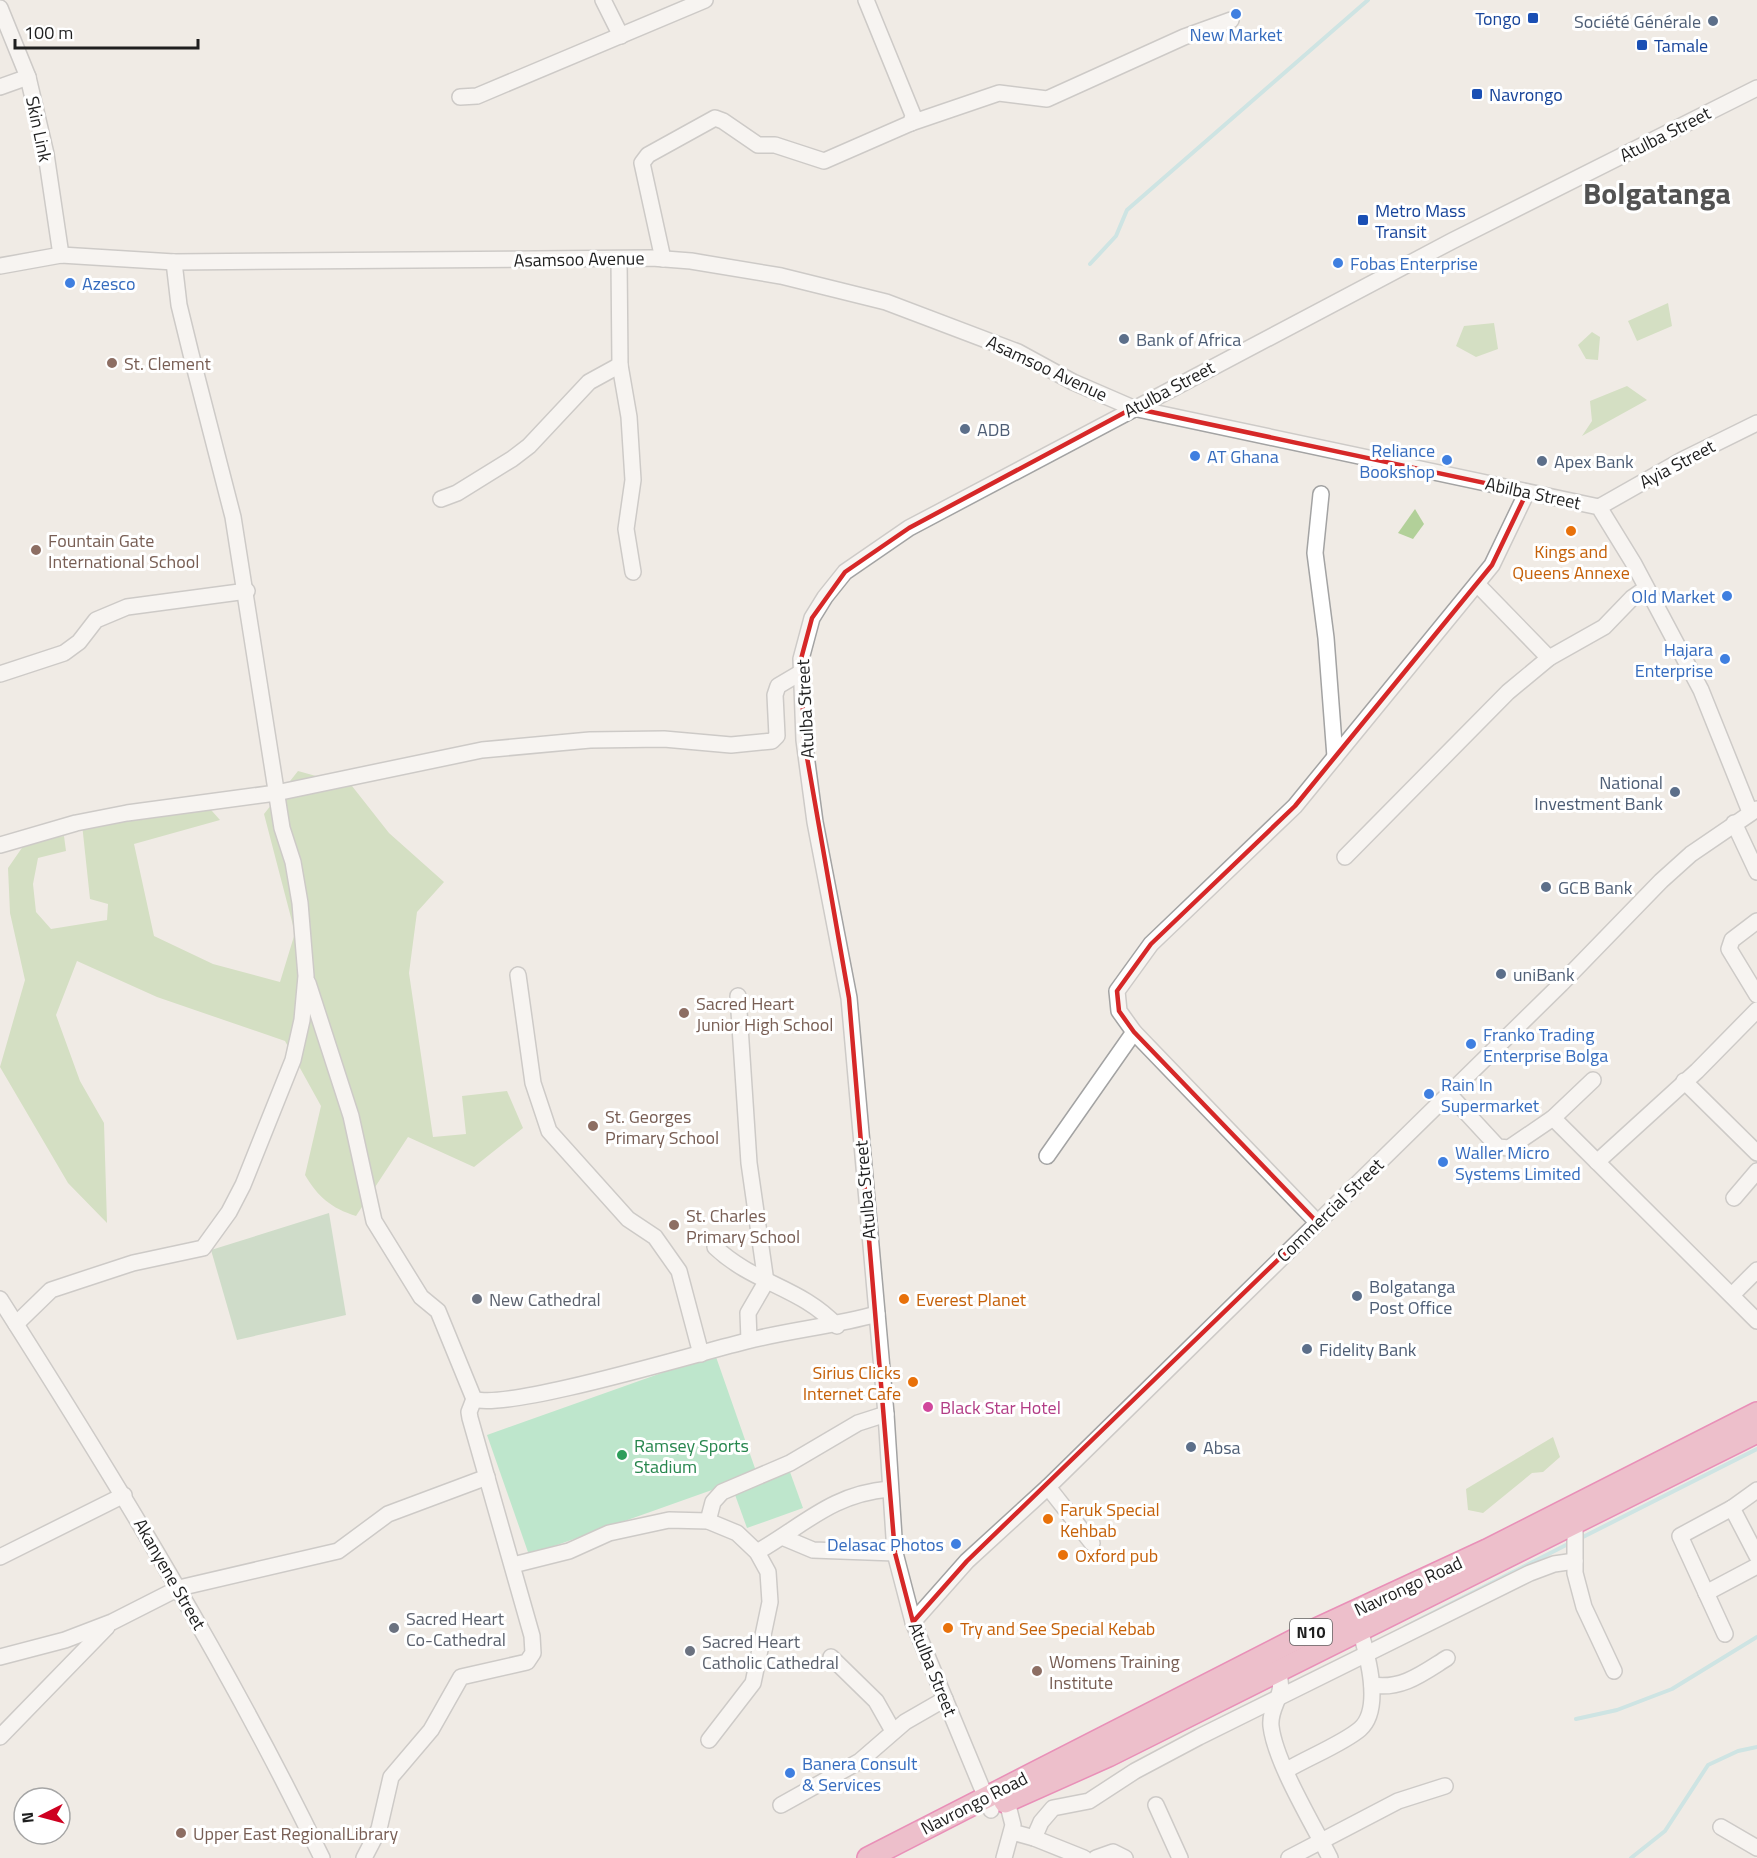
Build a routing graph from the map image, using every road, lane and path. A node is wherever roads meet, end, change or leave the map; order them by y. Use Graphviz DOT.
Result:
graph roads {
  1 [pos="603,0"];
  2 [pos="705,0"];
  3 [pos="866,0"];
  4 [pos="0,8"];
  5 [pos="1231,20"];
  6 [pos="621,36"];
  7 [pos="28,77"];
  8 [pos="0,87"];
  9 [pos="1757,88"];
  10 [pos="460,97"];
  11 [pos="911,123"];
  12 [pos="61,255"];
  13 [pos="619,259"];
  14 [pos="663,259"];
  15 [pos="174,262"];
  16 [pos="0,267"];
  17 [pos="620,365"];
  18 [pos="1133,408"];
  19 [pos="1757,423"];
  20 [pos="1527,492"];
  21 [pos="1321,494"];
  22 [pos="441,499"];
  23 [pos="1599,507"];
  24 [pos="633,572"];
  25 [pos="1477,584"];
  26 [pos="1646,589"];
  27 [pos="247,591"];
  28 [pos="1549,658"];
  29 [pos="800,673"];
  30 [pos="0,675"];
  31 [pos="1335,757"];
  32 [pos="276,794"];
  33 [pos="1753,810"];
  34 [pos="1734,823"];
  35 [pos="0,845"];
  36 [pos="1345,857"];
  37 [pos="1757,873"];
  38 [pos="1757,921"];
  39 [pos="518,975"];
  40 [pos="306,976"];
  41 [pos="1757,995"];
  42 [pos="738,996"];
  43 [pos="1757,1010"];
  44 [pos="1134,1032"];
  45 [pos="1593,1080"];
  46 [pos="1684,1081"];
  47 [pos="1449,1094"];
  48 [pos="1553,1118"];
  49 [pos="1757,1153"];
  50 [pos="1047,1156"];
  51 [pos="1597,1162"];
  52 [pos="1757,1172"];
  53 [pos="1734,1198"];
  54 [pos="1317,1222"];
  55 [pos="715,1247"];
  56 [pos="1757,1270"];
  57 [pos="766,1282"];
  58 [pos="1732,1295"];
  59 [pos="0,1299"];
  60 [pos="877,1314"];
  61 [pos="1757,1321"];
  62 [pos="16,1323"];
  63 [pos="837,1326"];
  64 [pos="749,1340"];
  65 [pos="701,1354"];
  66 [pos="474,1398"];
  67 [pos="1757,1413"];
  68 [pos="886,1414"];
  69 [pos="1757,1431"];
  70 [pos="487,1477"];
  71 [pos="1048,1487"];
  72 [pos="890,1489"];
  73 [pos="1757,1490"];
  74 [pos="124,1495"];
  75 [pos="1732,1508"];
  76 [pos="708,1521"];
  77 [pos="1575,1522"];
  78 [pos="782,1537"];
  79 [pos="1092,1543"];
  80 [pos="757,1552"];
  81 [pos="895,1553"];
  82 [pos="1757,1556"];
  83 [pos="0,1557"];
  84 [pos="1575,1562"];
  85 [pos="513,1564"];
  86 [pos="1757,1566"];
  87 [pos="179,1588"];
  88 [pos="1706,1593"];
  89 [pos="112,1622"];
  90 [pos="913,1622"];
  91 [pos="1725,1634"];
  92 [pos="1364,1644"];
  93 [pos="0,1657"];
  94 [pos="831,1657"];
  95 [pos="1448,1658"];
  96 [pos="1614,1671"];
  97 [pos="1278,1672"];
  98 [pos="1372,1685"];
  99 [pos="1280,1697"];
  100 [pos="945,1699"];
  101 [pos="893,1731"];
  102 [pos="0,1737"];
  103 [pos="709,1740"];
  104 [pos="1287,1770"];
  105 [pos="1445,1786"];
  106 [pos="996,1799"];
  107 [pos="781,1805"];
  108 [pos="1156,1805"];
  109 [pos="1721,1827"];
  110 [pos="1012,1832"];
  111 [pos="1034,1838"];
  112 [pos="1322,1842"];
  113 [pos="1757,1848"];
  114 [pos="322,1858"];
  115 [pos="364,1858"];
  116 [pos="868,1858"];
  117 [pos="898,1858"];
  118 [pos="1004,1858"];
  119 [pos="1084,1858"];
  120 [pos="1096,1858"];
  121 [pos="1125,1858"];
  122 [pos="1180,1858"];
  123 [pos="1289,1858"];
  124 [pos="1330,1858"];
  1 -- 6 [label="street"];
  2 -- 6 [label="street"];
  3 -- 11 [label="street"];
  4 -- 7 [label="street, Skin Link"];
  5 -- 11 [label="street"];
  6 -- 10 [label="street"];
  7 -- 8 [label="street"];
  7 -- 12 [label="street, Skin Link"];
  9 -- 18 [label="street, Atulba Street"];
  11 -- 14 [label="street"];
  12 -- 15 [label="street, Asamsoo Avenue"];
  12 -- 16 [label="street, Asamsoo Avenue"];
  13 -- 14 [label="street, Asamsoo Avenue"];
  13 -- 15 [label="street, Asamsoo Avenue"];
  13 -- 17 [label="street"];
  14 -- 18 [label="street, Asamsoo Avenue"];
  15 -- 27 [label="street"];
  17 -- 22 [label="street"];
  17 -- 24 [label="street"];
  18 -- 20 [label="street, Abilba Street"];
  18 -- 29 [label="street, Atulba Street"];
  19 -- 23 [label="street, Ayia Street"];
  20 -- 23 [label="street, Abilba Street"];
  20 -- 25 [label="street"];
  21 -- 31 [label="street"];
  23 -- 26 [label="street, Abilba Street"];
  25 -- 28 [label="street"];
  25 -- 31 [label="street"];
  26 -- 28 [label="street"];
  26 -- 33 [label="street, Abilba Street"];
  27 -- 30 [label="street"];
  27 -- 32 [label="street"];
  28 -- 36 [label="street"];
  29 -- 32 [label="street"];
  29 -- 60 [label="street, Atulba Street"];
  31 -- 44 [label="street"];
  32 -- 35 [label="street"];
  32 -- 40 [label="street"];
  33 -- 34 [label="street, Commercial Street"];
  34 -- 37 [label="street"];
  34 -- 47 [label="street, Commercial Street"];
  38 -- 41 [label="street"];
  39 -- 65 [label="street"];
  40 -- 62 [label="street"];
  40 -- 66 [label="street"];
  42 -- 57 [label="street"];
  43 -- 46 [label="street"];
  44 -- 50 [label="street"];
  44 -- 54 [label="street"];
  45 -- 48 [label="street"];
  46 -- 49 [label="street"];
  46 -- 51 [label="street"];
  47 -- 48 [label="street"];
  47 -- 54 [label="street, Commercial Street"];
  48 -- 51 [label="street"];
  51 -- 58 [label="street"];
  52 -- 53 [label="street"];
  54 -- 71 [label="street, Commercial Street"];
  55 -- 57 [label="street"];
  56 -- 58 [label="street"];
  57 -- 63 [label="street"];
  57 -- 64 [label="street"];
  58 -- 61 [label="street"];
  59 -- 62 [label="street, Akanyene Street"];
  60 -- 63 [label="street"];
  60 -- 68 [label="street, Atulba Street"];
  62 -- 74 [label="street, Akanyene Street"];
  63 -- 64 [label="street"];
  64 -- 65 [label="street"];
  65 -- 66 [label="street"];
  66 -- 70 [label="street"];
  67 -- 106 [label="highway, Navrongo Road / N10"];
  68 -- 72 [label="street, Atulba Street"];
  68 -- 76 [label="street"];
  69 -- 77 [label="highway, Navrongo Road / N10"];
  70 -- 85 [label="street"];
  70 -- 87 [label="street"];
  71 -- 79 [label="street"];
  71 -- 90 [label="street, Commercial Street"];
  72 -- 78 [label="street"];
  72 -- 81 [label="street, Atulba Street"];
  73 -- 75 [label="street"];
  74 -- 83 [label="street"];
  74 -- 87 [label="street, Akanyene Street"];
  75 -- 82 [label="street"];
  75 -- 88 [label="street"];
  76 -- 80 [label="street"];
  76 -- 85 [label="street"];
  77 -- 84 [label="street"];
  77 -- 92 [label="highway, Navrongo Road / N10"];
  78 -- 80 [label="street"];
  78 -- 81 [label="street"];
  80 -- 103 [label="street"];
  81 -- 90 [label="street, Atulba Street"];
  84 -- 92 [label="street"];
  84 -- 96 [label="street"];
  85 -- 115 [label="street"];
  86 -- 88 [label="street"];
  87 -- 89 [label="street"];
  87 -- 114 [label="street, Akanyene Street"];
  88 -- 91 [label="street"];
  89 -- 93 [label="street"];
  89 -- 102 [label="street"];
  90 -- 100 [label="street, Atulba Street"];
  92 -- 97 [label="highway, Navrongo Road / N10"];
  92 -- 98 [label="street"];
  92 -- 99 [label="street"];
  94 -- 101 [label="street"];
  95 -- 98 [label="street"];
  97 -- 99 [label="street"];
  97 -- 106 [label="highway, Navrongo Road / N10"];
  98 -- 104 [label="street"];
  99 -- 104 [label="street"];
  99 -- 111 [label="street"];
  100 -- 101 [label="street"];
  100 -- 106 [label="street, Atulba Street"];
  101 -- 107 [label="street"];
  104 -- 112 [label="street"];
  105 -- 112 [label="street"];
  106 -- 110 [label="street, Atulba Street"];
  106 -- 116 [label="highway, Navrongo Road / N10"];
  106 -- 117 [label="highway, Navrongo Road / N10"];
  108 -- 122 [label="street"];
  109 -- 113 [label="street"];
  110 -- 111 [label="street"];
  110 -- 118 [label="street"];
  111 -- 119 [label="street"];
  112 -- 123 [label="street"];
  112 -- 124 [label="street"];
  120 -- 121 [label="street"];
}
